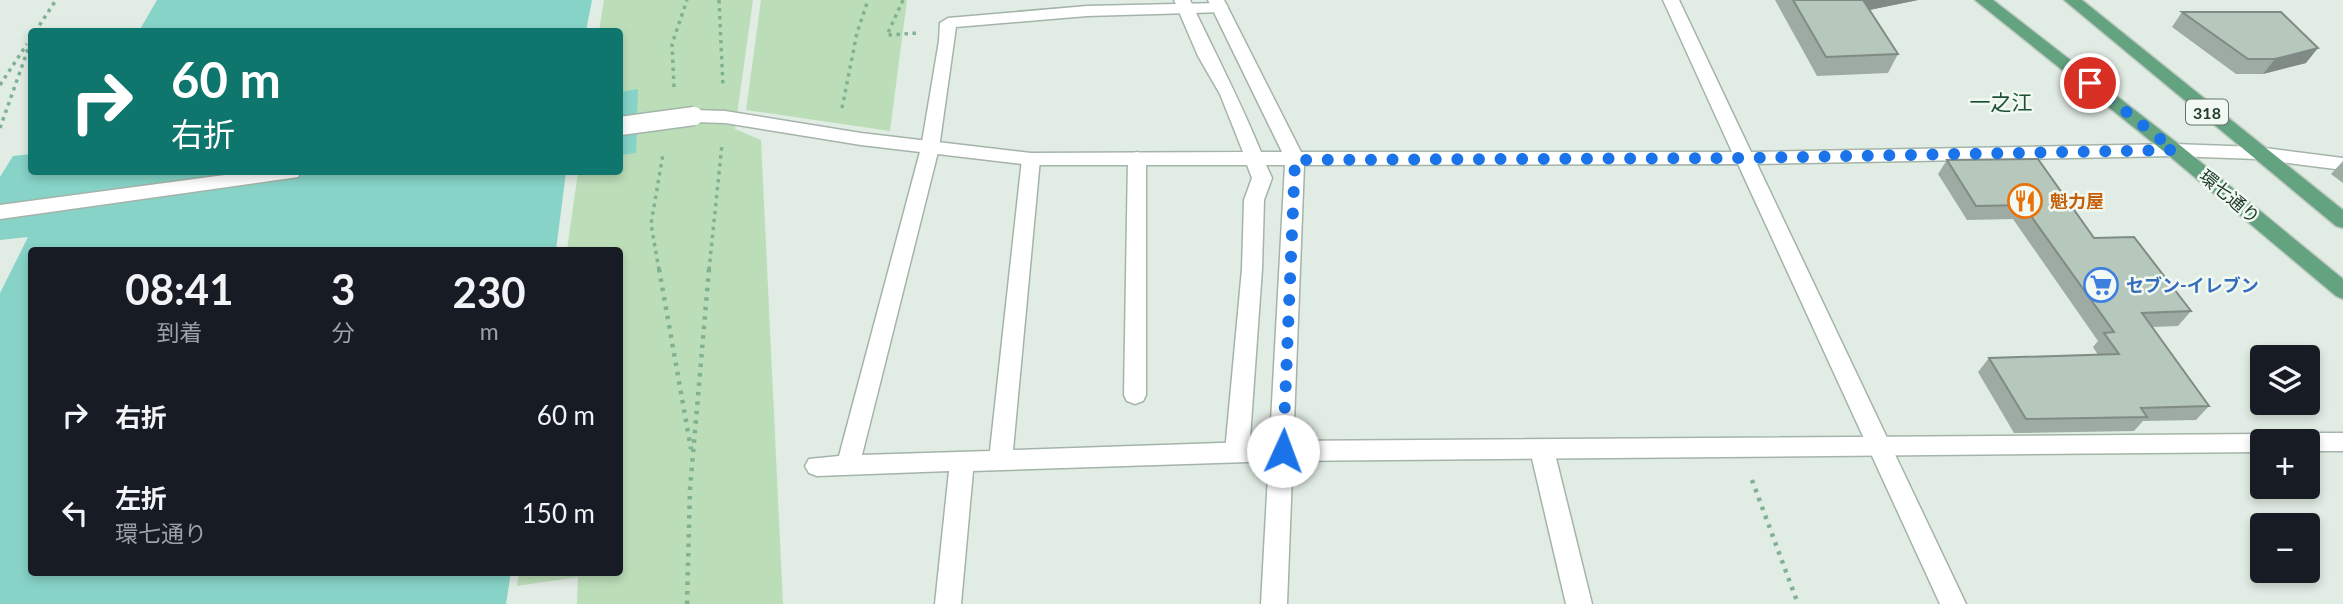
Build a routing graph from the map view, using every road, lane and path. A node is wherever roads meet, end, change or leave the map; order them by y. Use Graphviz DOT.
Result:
graph roads {
  1 [pos="56,0"];
  2 [pos="687,0"];
  3 [pos="719,0"];
  4 [pos="868,0"];
  5 [pos="903,0"];
  6 [pos="1671,0"];
  7 [pos="1983,0"];
  8 [pos="2071,0"];
  9 [pos="1218,4"];
  10 [pos="1184,5"];
  11 [pos="948,23"];
  12 [pos="38,28"];
  13 [pos="28,44"];
  14 [pos="28,49"];
  15 [pos="0,85"];
  16 [pos="673,91"];
  17 [pos="725,117"];
  18 [pos="623,126"];
  19 [pos="0,128"];
  20 [pos="837,135"];
  21 [pos="664,145"];
  22 [pos="930,148"];
  23 [pos="2174,150"];
  24 [pos="2257,153"];
  25 [pos="1138,158"];
  26 [pos="1745,158"];
  27 [pos="1031,159"];
  28 [pos="1254,159"];
  29 [pos="1295,160"];
  30 [pos="2343,164"];
  31 [pos="269,175"];
  32 [pos="0,212"];
  33 [pos="2343,222"];
  34 [pos="2343,291"];
  35 [pos="1135,395"];
  36 [pos="2320,442"];
  37 [pos="2343,442"];
  38 [pos="2250,443"];
  39 [pos="1879,445"];
  40 [pos="1740,446"];
  41 [pos="1542,450"];
  42 [pos="1283,451"];
  43 [pos="1237,452"];
  44 [pos="693,456"];
  45 [pos="1001,459"];
  46 [pos="962,460"];
  47 [pos="848,464"];
  48 [pos="817,466"];
  49 [pos="687,604"];
  50 [pos="948,604"];
  51 [pos="1274,604"];
  52 [pos="1579,604"];
  53 [pos="1798,604"];
  54 [pos="1953,604"];
  1 -- 12 [label="path"];
  2 -- 16 [label="path"];
  3 -- 17 [label="path"];
  4 -- 20 [label="path"];
  5 -- 11 [label="path"];
  6 -- 26 [label="street"];
  7 -- 23 [label="main road, 環七通り"];
  8 -- 24 [label="main road, 318"];
  9 -- 10 [label="street"];
  9 -- 29 [label="street"];
  10 -- 11 [label="street"];
  10 -- 28 [label="street"];
  11 -- 22 [label="street"];
  13 -- 15 [label="path"];
  14 -- 19 [label="path"];
  17 -- 18 [label="street, bridge"];
  17 -- 20 [label="street"];
  17 -- 44 [label="path"];
  20 -- 22 [label="street"];
  21 -- 44 [label="path"];
  22 -- 27 [label="street"];
  22 -- 47 [label="street"];
  23 -- 24 [label="street"];
  23 -- 26 [label="street"];
  23 -- 34 [label="main road, 環七通り"];
  24 -- 30 [label="street"];
  24 -- 33 [label="main road, 318"];
  25 -- 27 [label="street"];
  25 -- 28 [label="street"];
  25 -- 35 [label="street"];
  26 -- 29 [label="street"];
  26 -- 39 [label="street"];
  27 -- 45 [label="street"];
  28 -- 29 [label="street"];
  28 -- 43 [label="street"];
  29 -- 42 [label="street"];
  31 -- 32 [label="street"];
  36 -- 37 [label="street"];
  38 -- 39 [label="street"];
  39 -- 40 [label="street"];
  39 -- 54 [label="street"];
  40 -- 41 [label="street"];
  40 -- 53 [label="path"];
  41 -- 42 [label="street"];
  41 -- 52 [label="street"];
  42 -- 43 [label="street"];
  42 -- 51 [label="street"];
  43 -- 45 [label="street"];
  44 -- 49 [label="path"];
  45 -- 46 [label="street"];
  46 -- 47 [label="street"];
  46 -- 50 [label="street"];
  47 -- 48 [label="street"];
}
